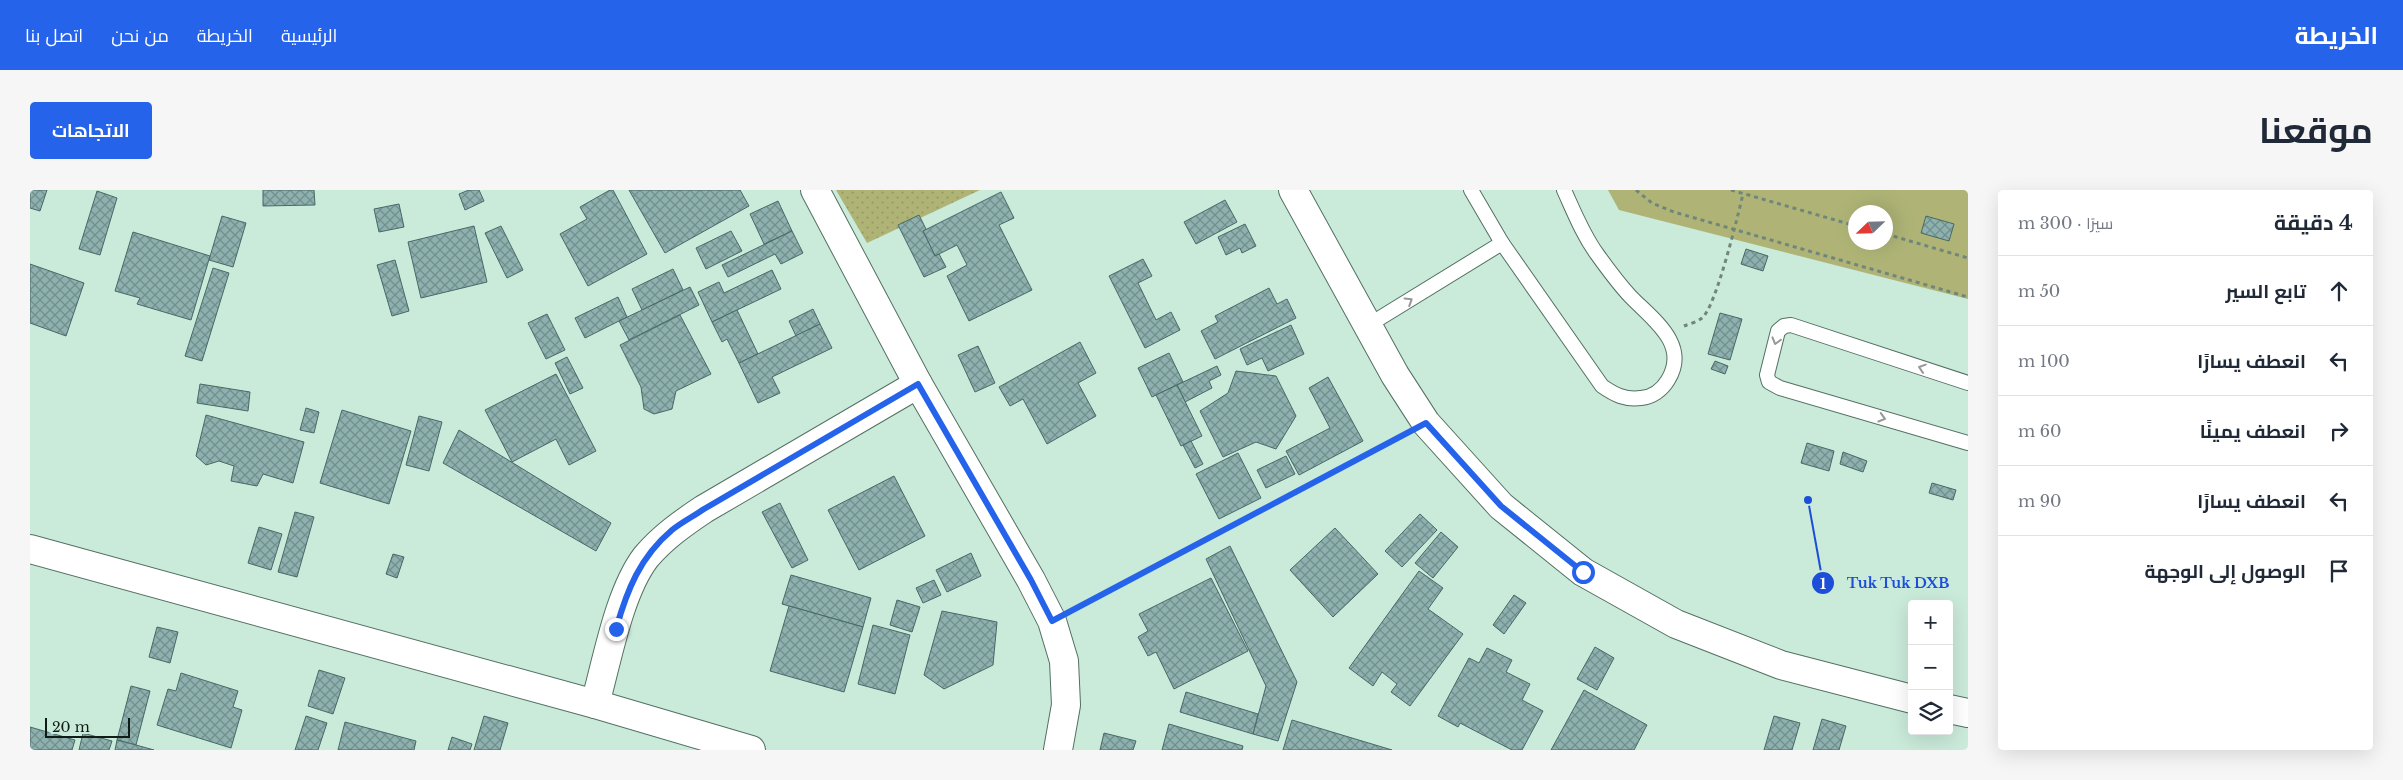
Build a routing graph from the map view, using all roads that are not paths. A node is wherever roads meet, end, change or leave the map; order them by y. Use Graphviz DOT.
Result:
graph roads {
  1 [pos="815,190"];
  2 [pos="1293,190"];
  3 [pos="1564,190"];
  4 [pos="1476,194"];
  5 [pos="1502,243"];
  6 [pos="1367,326"];
  7 [pos="1968,383"];
  8 [pos="918,384"];
  9 [pos="1968,443"];
  10 [pos="30,549"];
  11 [pos="1908,698"];
  12 [pos="595,704"];
  13 [pos="1953,709"];
  14 [pos="1968,713"];
  15 [pos="751,750"];
  16 [pos="1058,750"];
  1 -- 8 [label="street"];
  2 -- 6 [label="street"];
  3 -- 5 [label="lane"];
  4 -- 5 [label="lane"];
  6 -- 5 [label="lane, one-way"];
  6 -- 11 [label="street"];
  7 -- 9 [label="lane, one-way"];
  8 -- 12 [label="street"];
  8 -- 16 [label="street"];
  10 -- 12 [label="street"];
  12 -- 15 [label="street"];
  13 -- 14 [label="street"];
}
